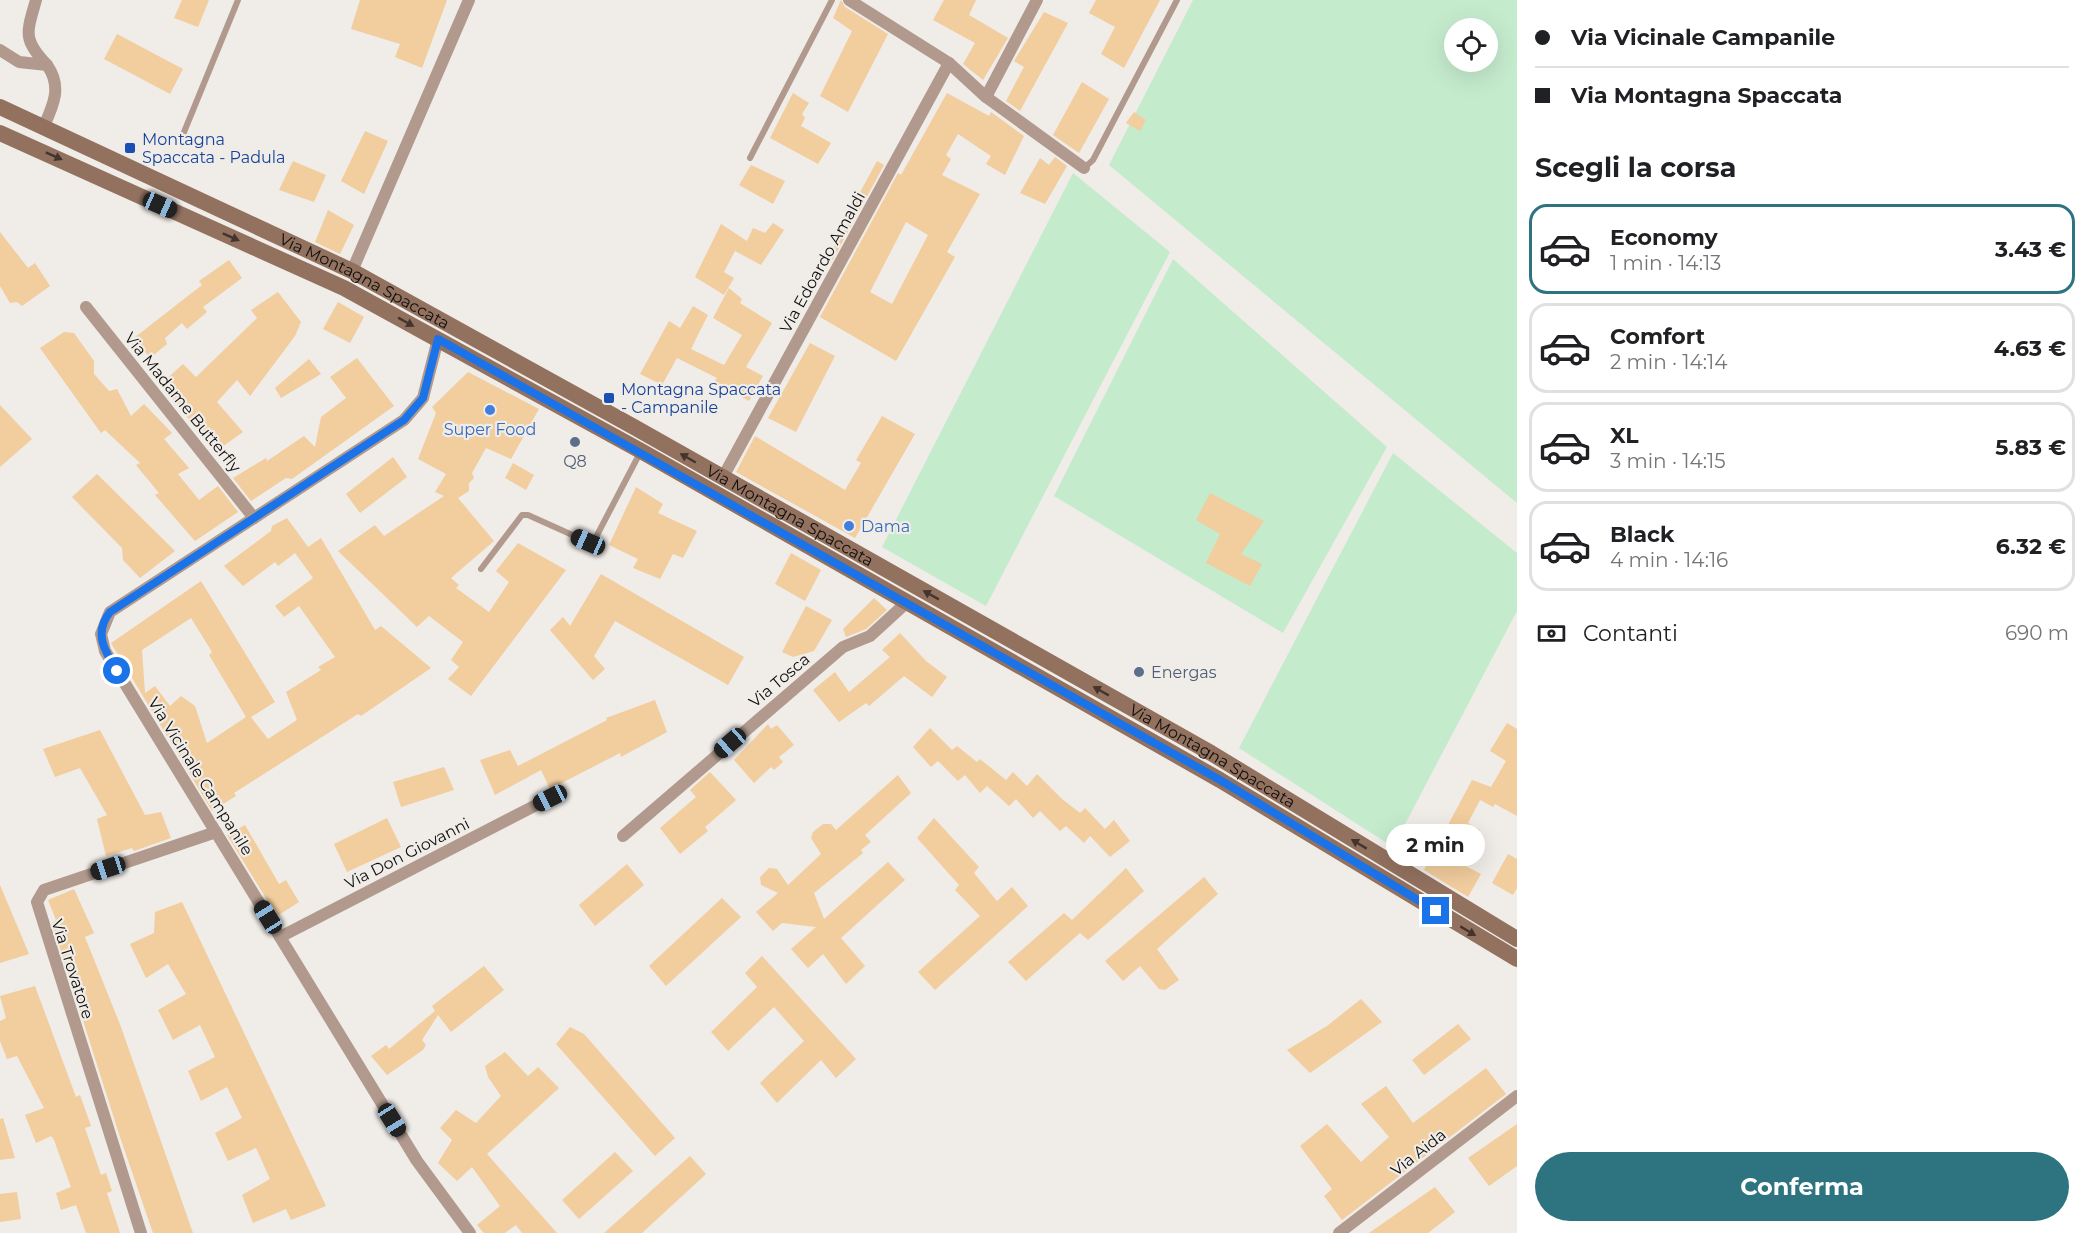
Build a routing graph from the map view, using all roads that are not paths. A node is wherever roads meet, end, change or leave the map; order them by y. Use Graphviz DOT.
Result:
graph roads {
  1 [pos="36,0"];
  2 [pos="238,0"];
  3 [pos="469,0"];
  4 [pos="832,0"];
  5 [pos="849,0"];
  6 [pos="1036,0"];
  7 [pos="1177,0"];
  8 [pos="0,50"];
  9 [pos="949,63"];
  10 [pos="47,65"];
  11 [pos="986,97"];
  12 [pos="0,107"];
  13 [pos="44,126"];
  14 [pos="0,133"];
  15 [pos="182,137"];
  16 [pos="750,158"];
  17 [pos="1084,168"];
  18 [pos="352,271"];
  19 [pos="86,307"];
  20 [pos="438,339"];
  21 [pos="641,451"];
  22 [pos="723,477"];
  23 [pos="254,518"];
  24 [pos="481,570"];
  25 [pos="905,604"];
  26 [pos="550,798"];
  27 [pos="216,832"];
  28 [pos="623,836"];
  29 [pos="280,937"];
  30 [pos="1517,939"];
  31 [pos="1517,959"];
  32 [pos="1517,1096"];
  33 [pos="141,1233"];
  34 [pos="470,1233"];
  35 [pos="1339,1233"];
  1 -- 10 [label="street"];
  2 -- 15 [label="lane"];
  3 -- 18 [label="street"];
  4 -- 16 [label="lane"];
  5 -- 9 [label="street"];
  6 -- 11 [label="street"];
  7 -- 17 [label="lane"];
  8 -- 10 [label="street"];
  9 -- 11 [label="street"];
  9 -- 22 [label="street, Via Edoardo Amaldi"];
  10 -- 13 [label="street"];
  11 -- 17 [label="street"];
  12 -- 13 [label="main road, Via Montagna Spaccata"];
  13 -- 18 [label="main road, Via Montagna Spaccata"];
  14 -- 20 [label="main road, Via Montagna Spaccata, one-way"];
  22 -- 18 [label="main road, Via Montagna Spaccata, one-way"];
  19 -- 23 [label="street, Via Madame Butterfly"];
  20 -- 21 [label="main road, Via Montagna Spaccata"];
  20 -- 23 [label="street, Via Vicinale Campanile"];
  21 -- 24 [label="lane"];
  21 -- 25 [label="main road, Via Montagna Spaccata"];
  30 -- 22 [label="main road, Via Montagna Spaccata, one-way"];
  23 -- 27 [label="street, Via Vicinale Campanile"];
  25 -- 28 [label="street, Via Tosca"];
  25 -- 31 [label="main road, Via Montagna Spaccata, one-way"];
  26 -- 29 [label="street, Via Don Giovanni"];
  27 -- 29 [label="street, Via Vicinale Campanile"];
  27 -- 33 [label="street, Via Trovatore"];
  29 -- 34 [label="street, Via Vicinale Campanile"];
  32 -- 35 [label="street, Via Aida"];
}
